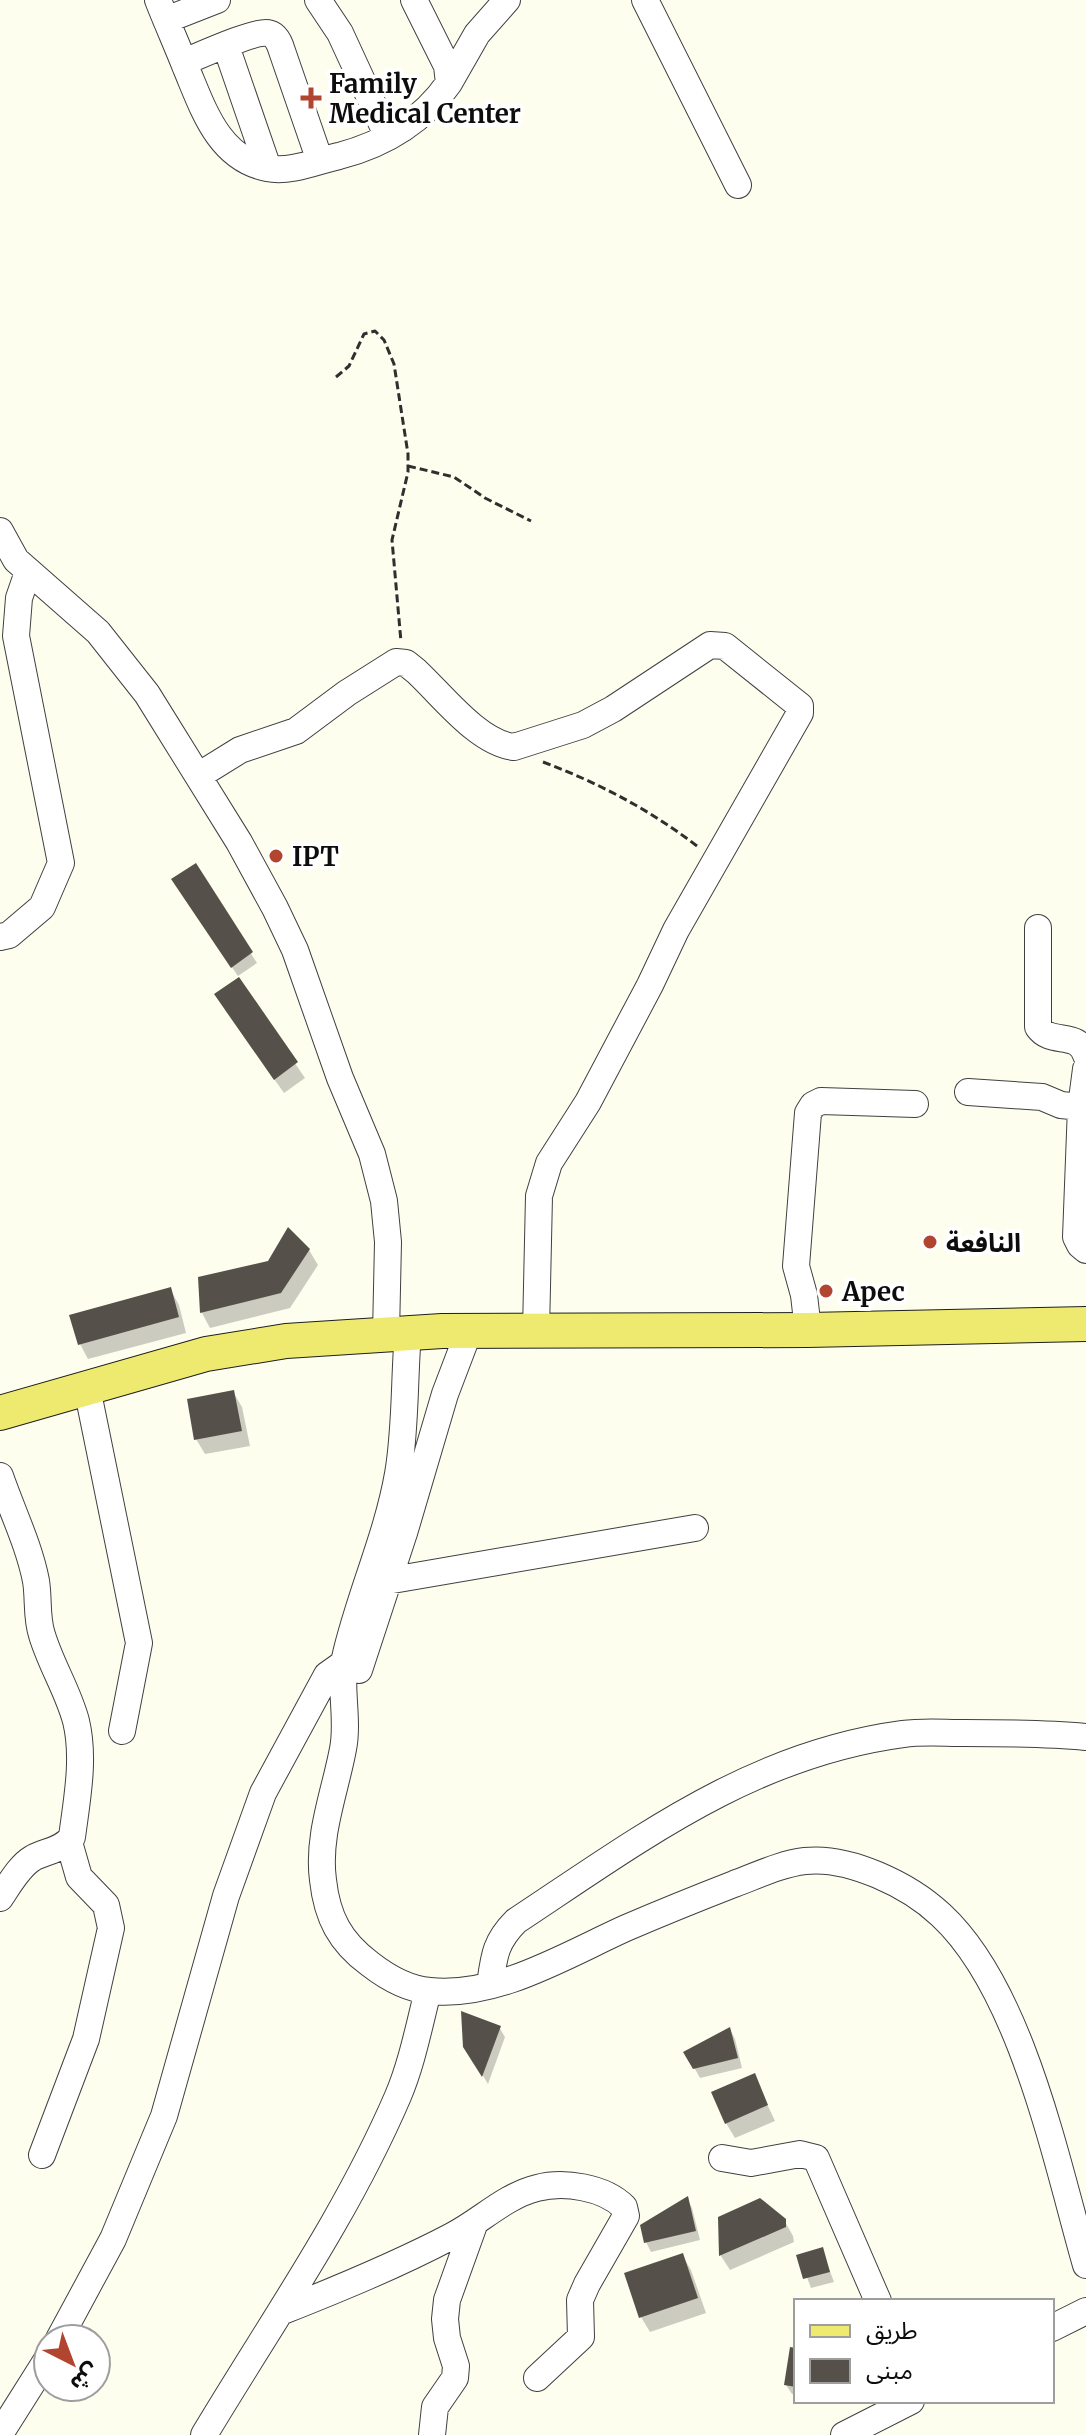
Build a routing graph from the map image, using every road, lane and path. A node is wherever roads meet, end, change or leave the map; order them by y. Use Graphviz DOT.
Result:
graph roads {
  1 [pos="217,0"];
  2 [pos="318,0"];
  3 [pos="414,0"];
  4 [pos="507,0"];
  5 [pos="645,0"];
  6 [pos="162,10"];
  7 [pos="226,46"];
  8 [pos="184,62"];
  9 [pos="449,83"];
  10 [pos="388,137"];
  11 [pos="320,161"];
  12 [pos="268,168"];
  13 [pos="738,185"];
  14 [pos="336,377"];
  15 [pos="408,466"];
  16 [pos="531,521"];
  17 [pos="0,531"];
  18 [pos="28,572"];
  19 [pos="400,662"];
  20 [pos="514,747"];
  21 [pos="198,776"];
  22 [pos="716,860"];
  23 [pos="1038,928"];
  24 [pos="0,937"];
  25 [pos="1086,1055"];
  26 [pos="1086,1069"];
  27 [pos="968,1092"];
  28 [pos="915,1104"];
  29 [pos="1081,1107"];
  30 [pos="1086,1250"];
  31 [pos="1086,1324"];
  32 [pos="808,1330"];
  33 [pos="469,1331"];
  34 [pos="536,1331"];
  35 [pos="397,1333"];
  36 [pos="87,1388"];
  37 [pos="0,1413"];
  38 [pos="0,1476"];
  39 [pos="695,1528"];
  40 [pos="394,1530"];
  41 [pos="377,1583"];
  42 [pos="352,1665"];
  43 [pos="122,1731"];
  44 [pos="1086,1737"];
  45 [pos="69,1842"];
  46 [pos="0,1898"];
  47 [pos="490,1985"];
  48 [pos="428,1991"];
  49 [pos="42,2155"];
  50 [pos="722,2158"];
  51 [pos="475,2222"];
  52 [pos="1086,2265"];
  53 [pos="877,2299"];
  54 [pos="283,2311"];
  55 [pos="1086,2311"];
  56 [pos="68,2323"];
  57 [pos="1054,2327"];
  58 [pos="537,2378"];
  59 [pos="32,2383"];
  60 [pos="907,2403"];
  61 [pos="0,2434"];
  62 [pos="204,2435"];
  63 [pos="432,2435"];
  64 [pos="844,2435"];
  1 -- 6 [label="street"];
  2 -- 10 [label="street"];
  3 -- 9 [label="street"];
  4 -- 9 [label="street"];
  5 -- 13 [label="street"];
  6 -- 8 [label="street"];
  7 -- 8 [label="street"];
  7 -- 11 [label="street"];
  7 -- 12 [label="street"];
  8 -- 12 [label="street"];
  9 -- 10 [label="street"];
  10 -- 11 [label="street"];
  11 -- 12 [label="street"];
  14 -- 15 [label="path"];
  15 -- 16 [label="path"];
  15 -- 19 [label="path"];
  17 -- 18 [label="street"];
  18 -- 21 [label="street"];
  18 -- 24 [label="street"];
  19 -- 20 [label="street"];
  19 -- 21 [label="street"];
  20 -- 22 [label="path"];
  20 -- 22 [label="street"];
  21 -- 35 [label="street"];
  22 -- 34 [label="street"];
  23 -- 25 [label="street"];
  26 -- 29 [label="street"];
  27 -- 29 [label="street"];
  28 -- 32 [label="street"];
  29 -- 30 [label="street"];
  31 -- 32 [label="main road"];
  32 -- 34 [label="main road"];
  33 -- 34 [label="main road"];
  33 -- 35 [label="main road"];
  33 -- 40 [label="street"];
  35 -- 36 [label="main road"];
  35 -- 40 [label="street"];
  36 -- 37 [label="main road"];
  36 -- 43 [label="street"];
  38 -- 45 [label="street"];
  39 -- 41 [label="street"];
  40 -- 41 [label="street"];
  41 -- 42 [label="street"];
  42 -- 48 [label="street"];
  42 -- 56 [label="street"];
  44 -- 47 [label="street"];
  45 -- 46 [label="street"];
  45 -- 49 [label="street"];
  47 -- 48 [label="street"];
  47 -- 52 [label="street"];
  48 -- 54 [label="street"];
  50 -- 53 [label="street"];
  51 -- 54 [label="street"];
  51 -- 58 [label="street"];
  51 -- 63 [label="street"];
  54 -- 62 [label="street"];
  55 -- 57 [label="street"];
  59 -- 61 [label="street"];
  60 -- 64 [label="street"];
}
